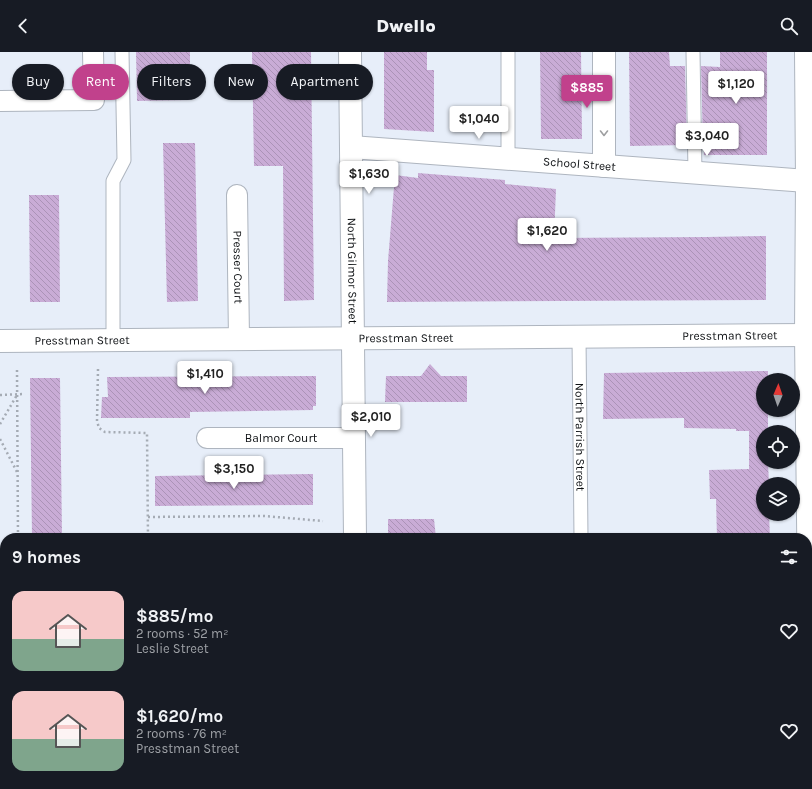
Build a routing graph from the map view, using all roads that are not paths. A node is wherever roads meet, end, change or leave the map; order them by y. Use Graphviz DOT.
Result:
graph roads {
  1 [pos="93,52"];
  2 [pos="122,52"];
  3 [pos="350,52"];
  4 [pos="508,52"];
  5 [pos="604,52"];
  6 [pos="693,52"];
  7 [pos="806,52"];
  8 [pos="0,101"];
  9 [pos="351,147"];
  10 [pos="508,159"];
  11 [pos="604,166"];
  12 [pos="695,173"];
  13 [pos="809,187"];
  14 [pos="237,195"];
  15 [pos="809,335"];
  16 [pos="579,337"];
  17 [pos="353,338"];
  18 [pos="239,339"];
  19 [pos="0,341"];
  20 [pos="113,341"];
  21 [pos="207,438"];
  22 [pos="354,438"];
  23 [pos="355,533"];
  24 [pos="581,533"];
  25 [pos="808,533"];
  1 -- 8 [label="street"];
  2 -- 20 [label="lane"];
  3 -- 9 [label="street, North Gilmor Street"];
  4 -- 10 [label="lane"];
  5 -- 11 [label="street, one-way"];
  6 -- 12 [label="lane"];
  7 -- 13 [label="street"];
  9 -- 10 [label="street, School Street"];
  9 -- 17 [label="street, North Gilmor Street"];
  10 -- 11 [label="street, School Street"];
  11 -- 12 [label="street, School Street"];
  12 -- 13 [label="street, School Street"];
  13 -- 15 [label="street"];
  14 -- 18 [label="street, Presser Court"];
  15 -- 16 [label="street, Presstman Street"];
  15 -- 25 [label="street"];
  16 -- 17 [label="street, Presstman Street"];
  16 -- 24 [label="lane, North Parrish Street"];
  17 -- 18 [label="street, Presstman Street"];
  17 -- 22 [label="street, North Gilmor Street"];
  18 -- 20 [label="street, Presstman Street"];
  19 -- 20 [label="street, Presstman Street"];
  21 -- 22 [label="street, Balmor Court"];
  22 -- 23 [label="street, North Gilmor Street"];
}
